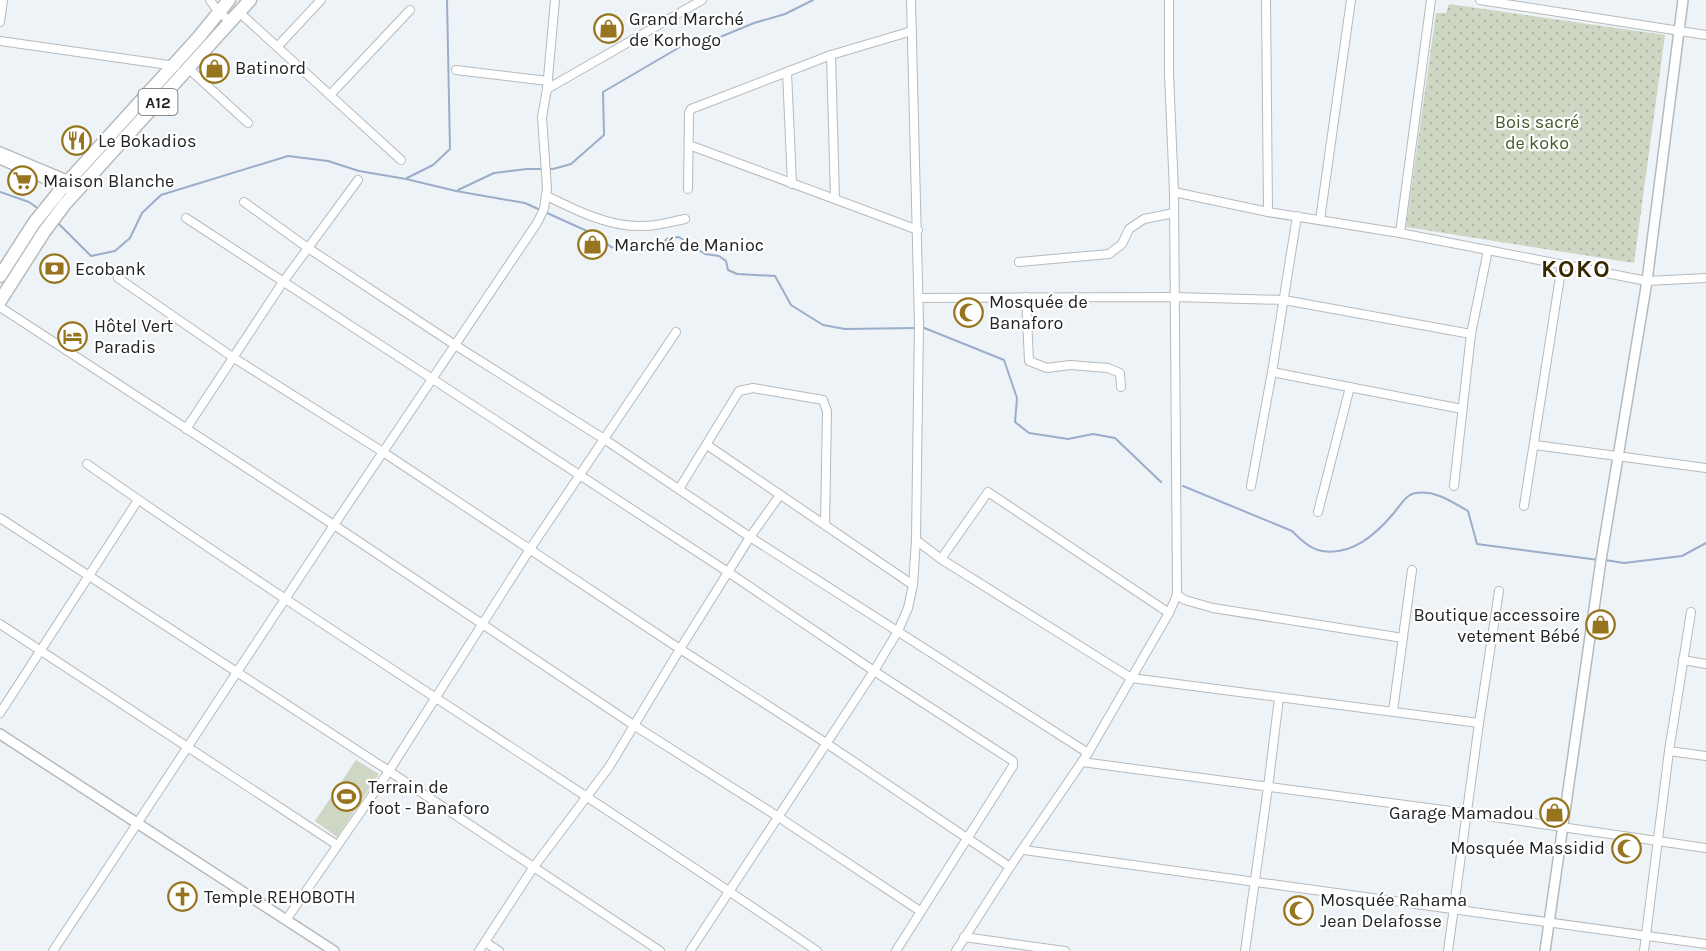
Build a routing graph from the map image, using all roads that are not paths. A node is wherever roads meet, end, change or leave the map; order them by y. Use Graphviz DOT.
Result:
graph roads {
  1 [pos="3,0"];
  2 [pos="210,0"];
  3 [pos="229,0"];
  4 [pos="321,0"];
  5 [pos="555,0"];
  6 [pos="702,0"];
  7 [pos="911,0"];
  8 [pos="1169,0"];
  9 [pos="1266,0"];
  10 [pos="1351,0"];
  11 [pos="1431,0"];
  12 [pos="1480,0"];
  13 [pos="1683,0"];
  14 [pos="242,7"];
  15 [pos="410,10"];
  16 [pos="219,13"];
  17 [pos="0,22"];
  18 [pos="1678,30"];
  19 [pos="912,31"];
  20 [pos="1706,34"];
  21 [pos="0,41"];
  22 [pos="278,47"];
  23 [pos="831,55"];
  24 [pos="182,68"];
  25 [pos="456,70"];
  26 [pos="787,72"];
  27 [pos="548,85"];
  28 [pos="330,95"];
  29 [pos="248,123"];
  30 [pos="689,145"];
  31 [pos="0,152"];
  32 [pos="0,159"];
  33 [pos="401,160"];
  34 [pos="358,180"];
  35 [pos="792,184"];
  36 [pos="63,187"];
  37 [pos="688,189"];
  38 [pos="78,190"];
  39 [pos="1174,192"];
  40 [pos="547,196"];
  41 [pos="835,200"];
  42 [pos="244,202"];
  43 [pos="1268,212"];
  44 [pos="1174,213"];
  45 [pos="1297,216"];
  46 [pos="186,218"];
  47 [pos="685,219"];
  48 [pos="1320,220"];
  49 [pos="39,227"];
  50 [pos="918,230"];
  51 [pos="1400,233"];
  52 [pos="309,248"];
  53 [pos="1488,250"];
  54 [pos="1019,262"];
  55 [pos="1562,264"];
  56 [pos="0,276"];
  57 [pos="118,278"];
  58 [pos="1706,278"];
  59 [pos="1647,281"];
  60 [pos="283,282"];
  61 [pos="1026,297"];
  62 [pos="1175,297"];
  63 [pos="919,298"];
  64 [pos="1284,300"];
  65 [pos="0,301"];
  66 [pos="0,307"];
  67 [pos="676,332"];
  68 [pos="1472,334"];
  69 [pos="455,345"];
  70 [pos="234,358"];
  71 [pos="1272,372"];
  72 [pos="431,379"];
  73 [pos="1121,387"];
  74 [pos="1350,387"];
  75 [pos="1462,409"];
  76 [pos="186,429"];
  77 [pos="604,439"];
  78 [pos="707,445"];
  79 [pos="1535,445"];
  80 [pos="383,452"];
  81 [pos="1619,457"];
  82 [pos="87,464"];
  83 [pos="1706,468"];
  84 [pos="580,475"];
  85 [pos="1251,486"];
  86 [pos="1454,486"];
  87 [pos="679,489"];
  88 [pos="780,495"];
  89 [pos="138,500"];
  90 [pos="1524,506"];
  91 [pos="1318,512"];
  92 [pos="0,518"];
  93 [pos="333,525"];
  94 [pos="825,525"];
  95 [pos="750,537"];
  96 [pos="916,540"];
  97 [pos="530,549"];
  98 [pos="942,558"];
  99 [pos="1412,570"];
  100 [pos="728,572"];
  101 [pos="89,577"];
  102 [pos="913,585"];
  103 [pos="1499,591"];
  104 [pos="1177,595"];
  105 [pos="285,599"];
  106 [pos="1691,612"];
  107 [pos="1169,613"];
  108 [pos="0,624"];
  109 [pos="481,625"];
  110 [pos="898,631"];
  111 [pos="1403,638"];
  112 [pos="680,649"];
  113 [pos="41,651"];
  114 [pos="1683,660"];
  115 [pos="1706,664"];
  116 [pos="873,671"];
  117 [pos="236,672"];
  118 [pos="1131,678"];
  119 [pos="435,698"];
  120 [pos="1279,698"];
  121 [pos="1393,711"];
  122 [pos="0,713"];
  123 [pos="1479,723"];
  124 [pos="635,726"];
  125 [pos="0,734"];
  126 [pos="826,743"];
  127 [pos="188,746"];
  128 [pos="1669,751"];
  129 [pos="1088,753"];
  130 [pos="1706,756"];
  131 [pos="1082,762"];
  132 [pos="388,771"];
  133 [pos="1268,787"];
  134 [pos="587,797"];
  135 [pos="1466,813"];
  136 [pos="777,816"];
  137 [pos="138,824"];
  138 [pos="1562,827"];
  139 [pos="967,838"];
  140 [pos="1656,841"];
  141 [pos="337,845"];
  142 [pos="1706,848"];
  143 [pos="1024,850"];
  144 [pos="1010,867"];
  145 [pos="533,868"];
  146 [pos="1255,883"];
  147 [pos="731,891"];
  148 [pos="1454,909"];
  149 [pos="920,911"];
  150 [pos="286,920"];
  151 [pos="1550,922"];
  152 [pos="964,937"];
  153 [pos="1646,937"];
  154 [pos="485,942"];
  155 [pos="1706,944"];
  156 [pos="53,951"];
  157 [pos="334,951"];
  158 [pos="479,951"];
  159 [pos="500,951"];
  160 [pos="660,951"];
  161 [pos="690,951"];
  162 [pos="817,951"];
  163 [pos="896,951"];
  164 [pos="956,951"];
  165 [pos="1065,951"];
  166 [pos="1245,951"];
  167 [pos="1448,951"];
  168 [pos="1545,951"];
  169 [pos="1644,951"];
  1 -- 17 [label="street"];
  2 -- 16 [label="street"];
  3 -- 16 [label="main road, A12"];
  4 -- 22 [label="street"];
  5 -- 27 [label="street"];
  6 -- 27 [label="street"];
  7 -- 19 [label="street"];
  8 -- 39 [label="street"];
  9 -- 43 [label="street"];
  10 -- 48 [label="street"];
  11 -- 51 [label="street"];
  12 -- 18 [label="street"];
  13 -- 18 [label="street"];
  14 -- 16 [label="street"];
  14 -- 22 [label="street"];
  14 -- 24 [label="main road, A12"];
  15 -- 28 [label="street"];
  16 -- 24 [label="main road, A12"];
  18 -- 20 [label="street"];
  18 -- 59 [label="street"];
  19 -- 23 [label="street"];
  19 -- 50 [label="street"];
  21 -- 24 [label="street"];
  22 -- 28 [label="street"];
  23 -- 26 [label="street"];
  23 -- 41 [label="street"];
  24 -- 29 [label="street"];
  24 -- 36 [label="main road, A12"];
  24 -- 38 [label="main road, A12"];
  25 -- 27 [label="street"];
  26 -- 30 [label="street"];
  26 -- 35 [label="street"];
  27 -- 40 [label="street"];
  28 -- 33 [label="street"];
  30 -- 35 [label="street"];
  30 -- 37 [label="street"];
  31 -- 36 [label="street"];
  32 -- 36 [label="street"];
  34 -- 52 [label="street"];
  35 -- 41 [label="street"];
  36 -- 38 [label="street"];
  36 -- 49 [label="main road, A12"];
  38 -- 49 [label="main road, A12"];
  39 -- 43 [label="street"];
  39 -- 44 [label="street"];
  40 -- 47 [label="street"];
  40 -- 69 [label="street"];
  41 -- 50 [label="street"];
  42 -- 52 [label="street"];
  43 -- 45 [label="street"];
  44 -- 54 [label="street"];
  44 -- 62 [label="street"];
  45 -- 48 [label="street"];
  45 -- 64 [label="street"];
  46 -- 60 [label="street"];
  48 -- 51 [label="street"];
  49 -- 56 [label="main road, A12"];
  49 -- 65 [label="main road, A12"];
  50 -- 63 [label="street"];
  51 -- 53 [label="street"];
  52 -- 60 [label="street"];
  52 -- 69 [label="street"];
  53 -- 55 [label="street"];
  53 -- 68 [label="street"];
  55 -- 59 [label="street"];
  55 -- 79 [label="street"];
  57 -- 70 [label="street"];
  58 -- 59 [label="street"];
  59 -- 81 [label="street"];
  60 -- 70 [label="street"];
  60 -- 72 [label="street"];
  61 -- 62 [label="street"];
  61 -- 63 [label="street"];
  61 -- 73 [label="street"];
  62 -- 64 [label="street"];
  62 -- 104 [label="street"];
  63 -- 96 [label="street"];
  64 -- 68 [label="street"];
  64 -- 71 [label="street"];
  66 -- 76 [label="street"];
  67 -- 77 [label="street"];
  68 -- 75 [label="street"];
  69 -- 72 [label="street"];
  69 -- 77 [label="street"];
  70 -- 76 [label="street"];
  70 -- 80 [label="street"];
  71 -- 74 [label="street"];
  71 -- 85 [label="street"];
  72 -- 80 [label="street"];
  72 -- 84 [label="street"];
  74 -- 75 [label="street"];
  74 -- 91 [label="street"];
  75 -- 86 [label="street"];
  76 -- 93 [label="street"];
  77 -- 84 [label="street"];
  77 -- 87 [label="street"];
  78 -- 87 [label="street"];
  78 -- 88 [label="street"];
  78 -- 94 [label="street"];
  79 -- 81 [label="street"];
  79 -- 90 [label="street"];
  80 -- 93 [label="street"];
  80 -- 97 [label="street"];
  81 -- 83 [label="street"];
  81 -- 138 [label="street"];
  82 -- 89 [label="street"];
  84 -- 97 [label="street"];
  84 -- 100 [label="street"];
  87 -- 95 [label="street"];
  88 -- 94 [label="street"];
  88 -- 95 [label="street"];
  89 -- 101 [label="street"];
  89 -- 105 [label="street"];
  92 -- 101 [label="street"];
  93 -- 105 [label="street"];
  93 -- 109 [label="street"];
  94 -- 102 [label="street"];
  95 -- 100 [label="street"];
  95 -- 110 [label="street"];
  96 -- 98 [label="street"];
  96 -- 102 [label="street"];
  97 -- 109 [label="street"];
  97 -- 112 [label="street"];
  98 -- 107 [label="street"];
  98 -- 118 [label="street"];
  99 -- 111 [label="street"];
  100 -- 112 [label="street"];
  100 -- 116 [label="street"];
  101 -- 113 [label="street"];
  101 -- 117 [label="street"];
  102 -- 110 [label="street"];
  103 -- 123 [label="street"];
  104 -- 107 [label="street"];
  104 -- 111 [label="street"];
  105 -- 117 [label="street"];
  105 -- 119 [label="street"];
  106 -- 114 [label="street"];
  107 -- 118 [label="street"];
  108 -- 113 [label="street"];
  109 -- 119 [label="street"];
  109 -- 124 [label="street"];
  110 -- 116 [label="street"];
  110 -- 129 [label="street"];
  111 -- 121 [label="street"];
  112 -- 124 [label="street"];
  112 -- 126 [label="street"];
  113 -- 122 [label="street"];
  113 -- 127 [label="street"];
  114 -- 115 [label="street"];
  114 -- 128 [label="street"];
  116 -- 126 [label="street"];
  116 -- 139 [label="street"];
  117 -- 127 [label="street"];
  117 -- 132 [label="street"];
  118 -- 120 [label="street"];
  118 -- 129 [label="street"];
  119 -- 132 [label="street"];
  119 -- 134 [label="street"];
  120 -- 121 [label="street"];
  120 -- 133 [label="street"];
  121 -- 123 [label="street"];
  123 -- 135 [label="street"];
  124 -- 134 [label="street"];
  124 -- 136 [label="street"];
  125 -- 137 [label="street"];
  126 -- 136 [label="street"];
  126 -- 139 [label="street"];
  127 -- 137 [label="street"];
  127 -- 141 [label="street"];
  128 -- 130 [label="street"];
  128 -- 140 [label="street"];
  129 -- 131 [label="street"];
  131 -- 133 [label="street"];
  131 -- 143 [label="street"];
  132 -- 141 [label="street"];
  132 -- 145 [label="street"];
  133 -- 135 [label="street"];
  133 -- 146 [label="street"];
  134 -- 145 [label="street"];
  134 -- 147 [label="street"];
  135 -- 138 [label="street"];
  135 -- 148 [label="street"];
  136 -- 147 [label="street"];
  136 -- 149 [label="street"];
  137 -- 150 [label="street"];
  137 -- 156 [label="street"];
  138 -- 140 [label="street"];
  138 -- 151 [label="street"];
  139 -- 144 [label="street"];
  139 -- 149 [label="street"];
  140 -- 142 [label="street"];
  140 -- 153 [label="street"];
  141 -- 150 [label="street"];
  143 -- 144 [label="street"];
  143 -- 146 [label="street"];
  144 -- 152 [label="street"];
  145 -- 154 [label="street"];
  145 -- 160 [label="street"];
  146 -- 148 [label="street"];
  146 -- 166 [label="street"];
  147 -- 161 [label="street"];
  147 -- 162 [label="street"];
  148 -- 151 [label="street"];
  148 -- 167 [label="street"];
  149 -- 163 [label="street"];
  150 -- 157 [label="street"];
  151 -- 153 [label="street"];
  151 -- 168 [label="street"];
  152 -- 164 [label="street"];
  152 -- 165 [label="street"];
  153 -- 155 [label="street"];
  153 -- 169 [label="street"];
  154 -- 158 [label="street"];
  154 -- 159 [label="street"];
}
